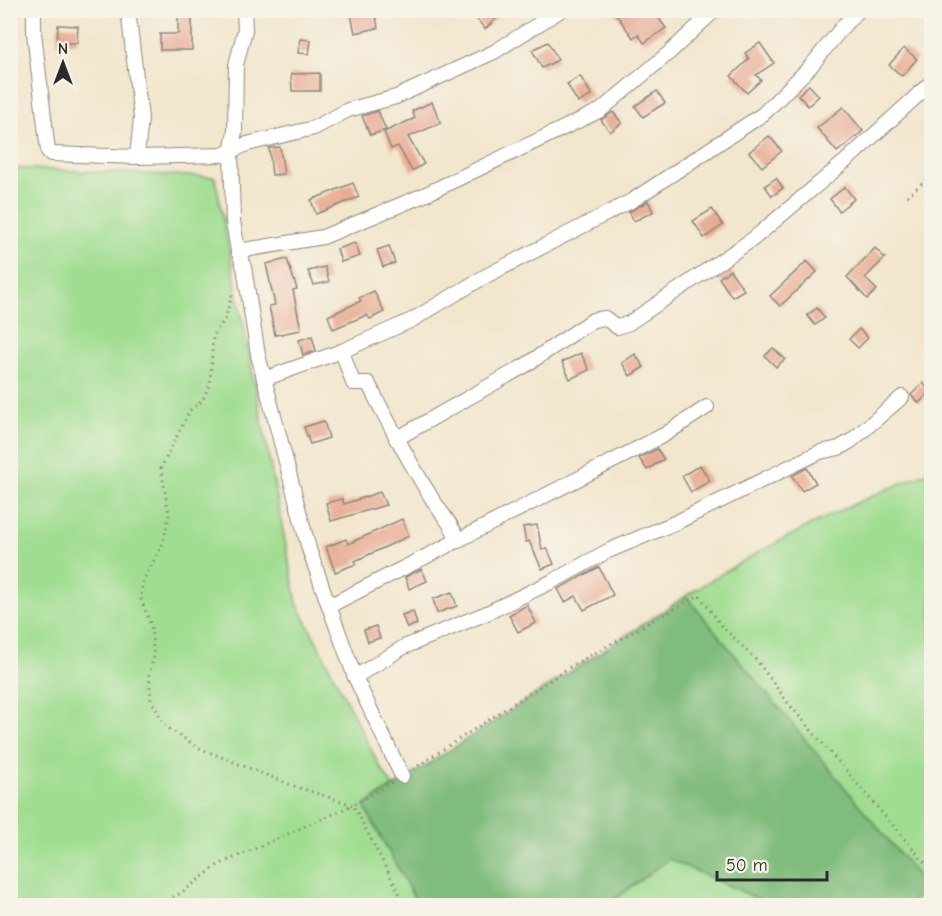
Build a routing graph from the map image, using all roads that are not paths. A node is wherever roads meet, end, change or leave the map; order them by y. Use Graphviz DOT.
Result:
graph roads {
  1 [pos="34,10"];
  2 [pos="128,10"];
  3 [pos="244,10"];
  4 [pos="561,10"];
  5 [pos="715,10"];
  6 [pos="859,10"];
  7 [pos="932,82"];
  8 [pos="231,152"];
  9 [pos="137,157"];
  10 [pos="238,251"];
  11 [pos="342,351"];
  12 [pos="264,379"];
  13 [pos="902,397"];
  14 [pos="707,407"];
  15 [pos="396,439"];
  16 [pos="458,541"];
  17 [pos="329,606"];
  18 [pos="356,677"];
  19 [pos="402,776"];
  1 -- 9 [label="street"];
  2 -- 9 [label="street"];
  3 -- 8 [label="street"];
  4 -- 8 [label="street"];
  5 -- 10 [label="street"];
  6 -- 11 [label="street"];
  7 -- 15 [label="street"];
  8 -- 9 [label="street"];
  8 -- 10 [label="street"];
  10 -- 12 [label="street"];
  11 -- 12 [label="street"];
  11 -- 15 [label="street"];
  12 -- 17 [label="street"];
  13 -- 18 [label="street"];
  14 -- 16 [label="street"];
  15 -- 16 [label="street"];
  16 -- 17 [label="street"];
  17 -- 18 [label="street"];
  18 -- 19 [label="street"];
}
